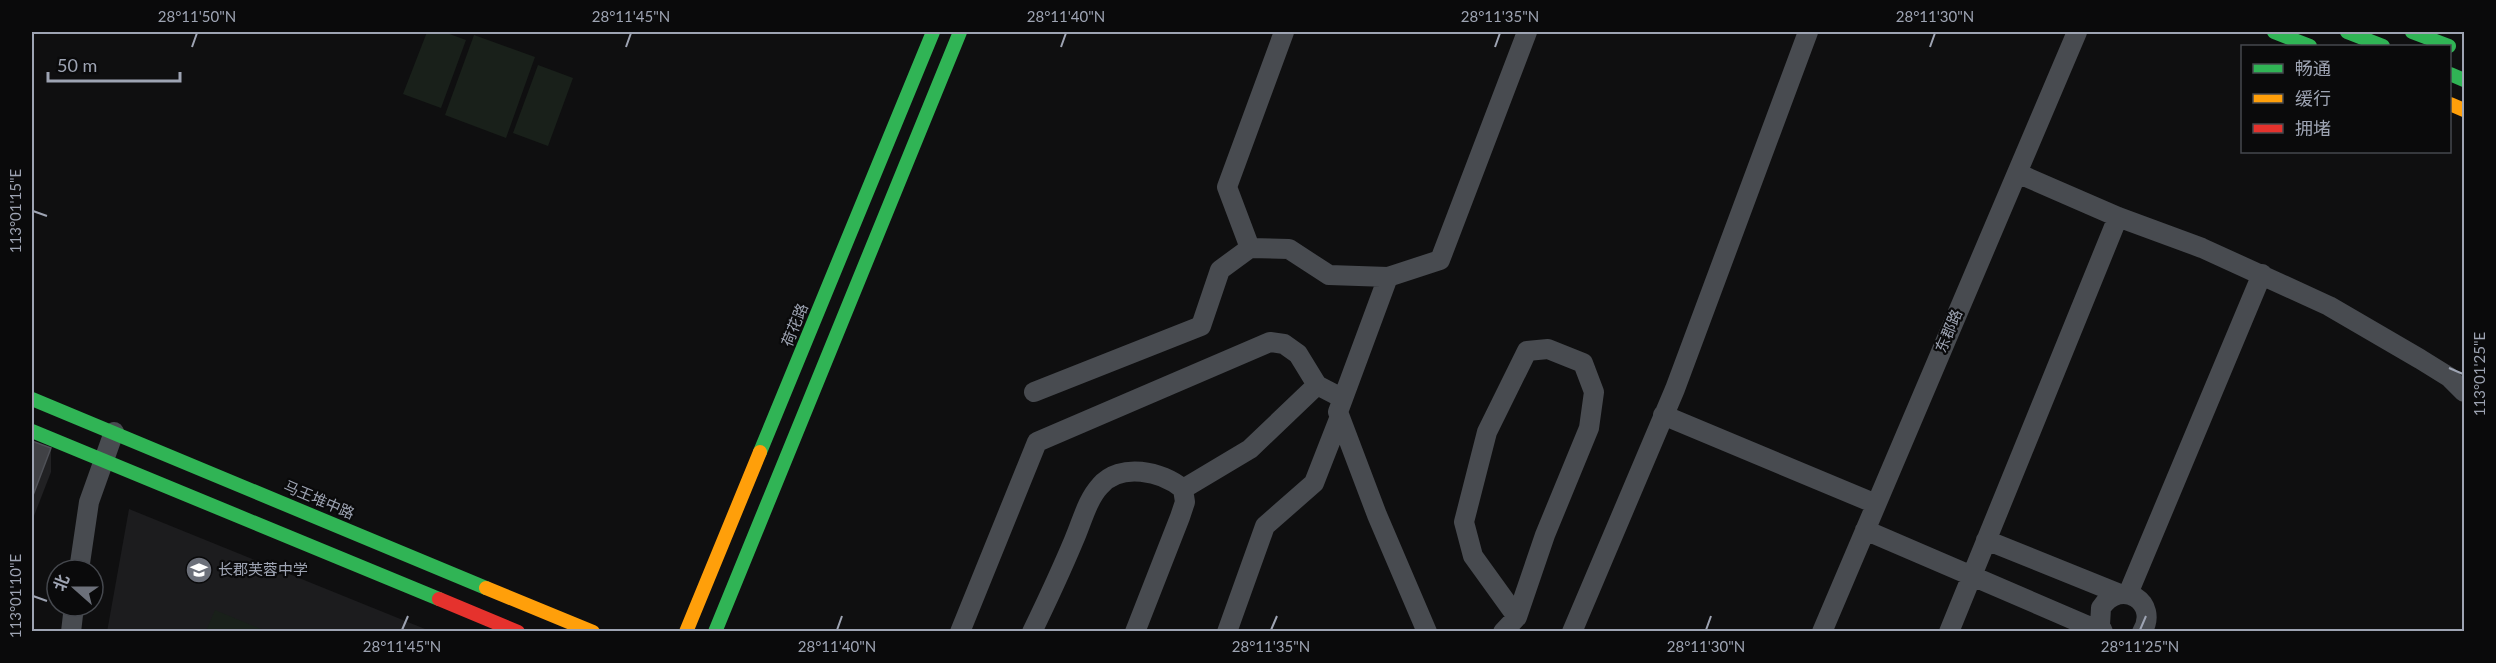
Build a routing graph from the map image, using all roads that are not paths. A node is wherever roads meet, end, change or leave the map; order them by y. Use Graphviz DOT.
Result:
graph roads {
  1 [pos="933,32"];
  2 [pos="960,32"];
  3 [pos="1284,32"];
  4 [pos="1527,32"];
  5 [pos="1808,32"];
  6 [pos="2077,32"];
  7 [pos="2274,32"];
  8 [pos="2347,32"];
  9 [pos="2412,32"];
  10 [pos="2307,45"];
  11 [pos="2380,45"];
  12 [pos="2444,45"];
  13 [pos="2017,173"];
  14 [pos="2118,217"];
  15 [pos="1250,248"];
  16 [pos="2262,274"];
  17 [pos="1388,277"];
  18 [pos="1317,385"];
  19 [pos="1034,392"];
  20 [pos="2464,392"];
  21 [pos="1342,398"];
  22 [pos="32,399"];
  23 [pos="1663,415"];
  24 [pos="1339,419"];
  25 [pos="32,431"];
  26 [pos="114,432"];
  27 [pos="102,461"];
  28 [pos="1183,489"];
  29 [pos="1876,504"];
  30 [pos="1865,530"];
  31 [pos="1986,540"];
  32 [pos="81,558"];
  33 [pos="1972,576"];
  34 [pos="2124,594"];
  35 [pos="1517,617"];
  36 [pos="518,632"];
  37 [pos="593,632"];
  38 [pos="686,632"];
  39 [pos="715,632"];
  40 [pos="960,632"];
  41 [pos="1032,632"];
  42 [pos="1135,632"];
  43 [pos="1227,632"];
  44 [pos="1427,632"];
  45 [pos="1503,632"];
  46 [pos="1572,632"];
  47 [pos="1822,632"];
  48 [pos="1949,632"];
  49 [pos="2103,632"];
  50 [pos="2142,632"];
  1 -- 38 [label="main road, 荷花路"];
  2 -- 39 [label="main road"];
  3 -- 15 [label="street"];
  4 -- 17 [label="street"];
  5 -- 23 [label="street"];
  6 -- 13 [label="street, 东郡路"];
  7 -- 10 [label="main road"];
  8 -- 11 [label="main road"];
  9 -- 12 [label="main road"];
  13 -- 14 [label="street"];
  13 -- 29 [label="street, 东郡路"];
  14 -- 16 [label="street"];
  14 -- 31 [label="street"];
  15 -- 17 [label="street"];
  15 -- 19 [label="street"];
  16 -- 20 [label="street"];
  16 -- 34 [label="street"];
  17 -- 21 [label="street"];
  18 -- 21 [label="street"];
  18 -- 28 [label="street"];
  18 -- 40 [label="street"];
  21 -- 24 [label="street"];
  22 -- 26 [label="main road, 马王堆中路"];
  23 -- 29 [label="street"];
  23 -- 46 [label="street"];
  24 -- 43 [label="street"];
  24 -- 44 [label="street"];
  25 -- 27 [label="main road"];
  26 -- 27 [label="street"];
  26 -- 37 [label="main road, 马王堆中路"];
  27 -- 32 [label="street"];
  27 -- 36 [label="main road"];
  28 -- 41 [label="street"];
  28 -- 42 [label="street"];
  29 -- 30 [label="street, 东郡路"];
  30 -- 33 [label="street"];
  30 -- 47 [label="street, 东郡路"];
  31 -- 33 [label="street"];
  31 -- 34 [label="street"];
  33 -- 48 [label="street"];
  33 -- 49 [label="street"];
  34 -- 49 [label="street"];
  34 -- 50 [label="street"];
  35 -- 35 [label="street"];
  35 -- 45 [label="street"];
}
